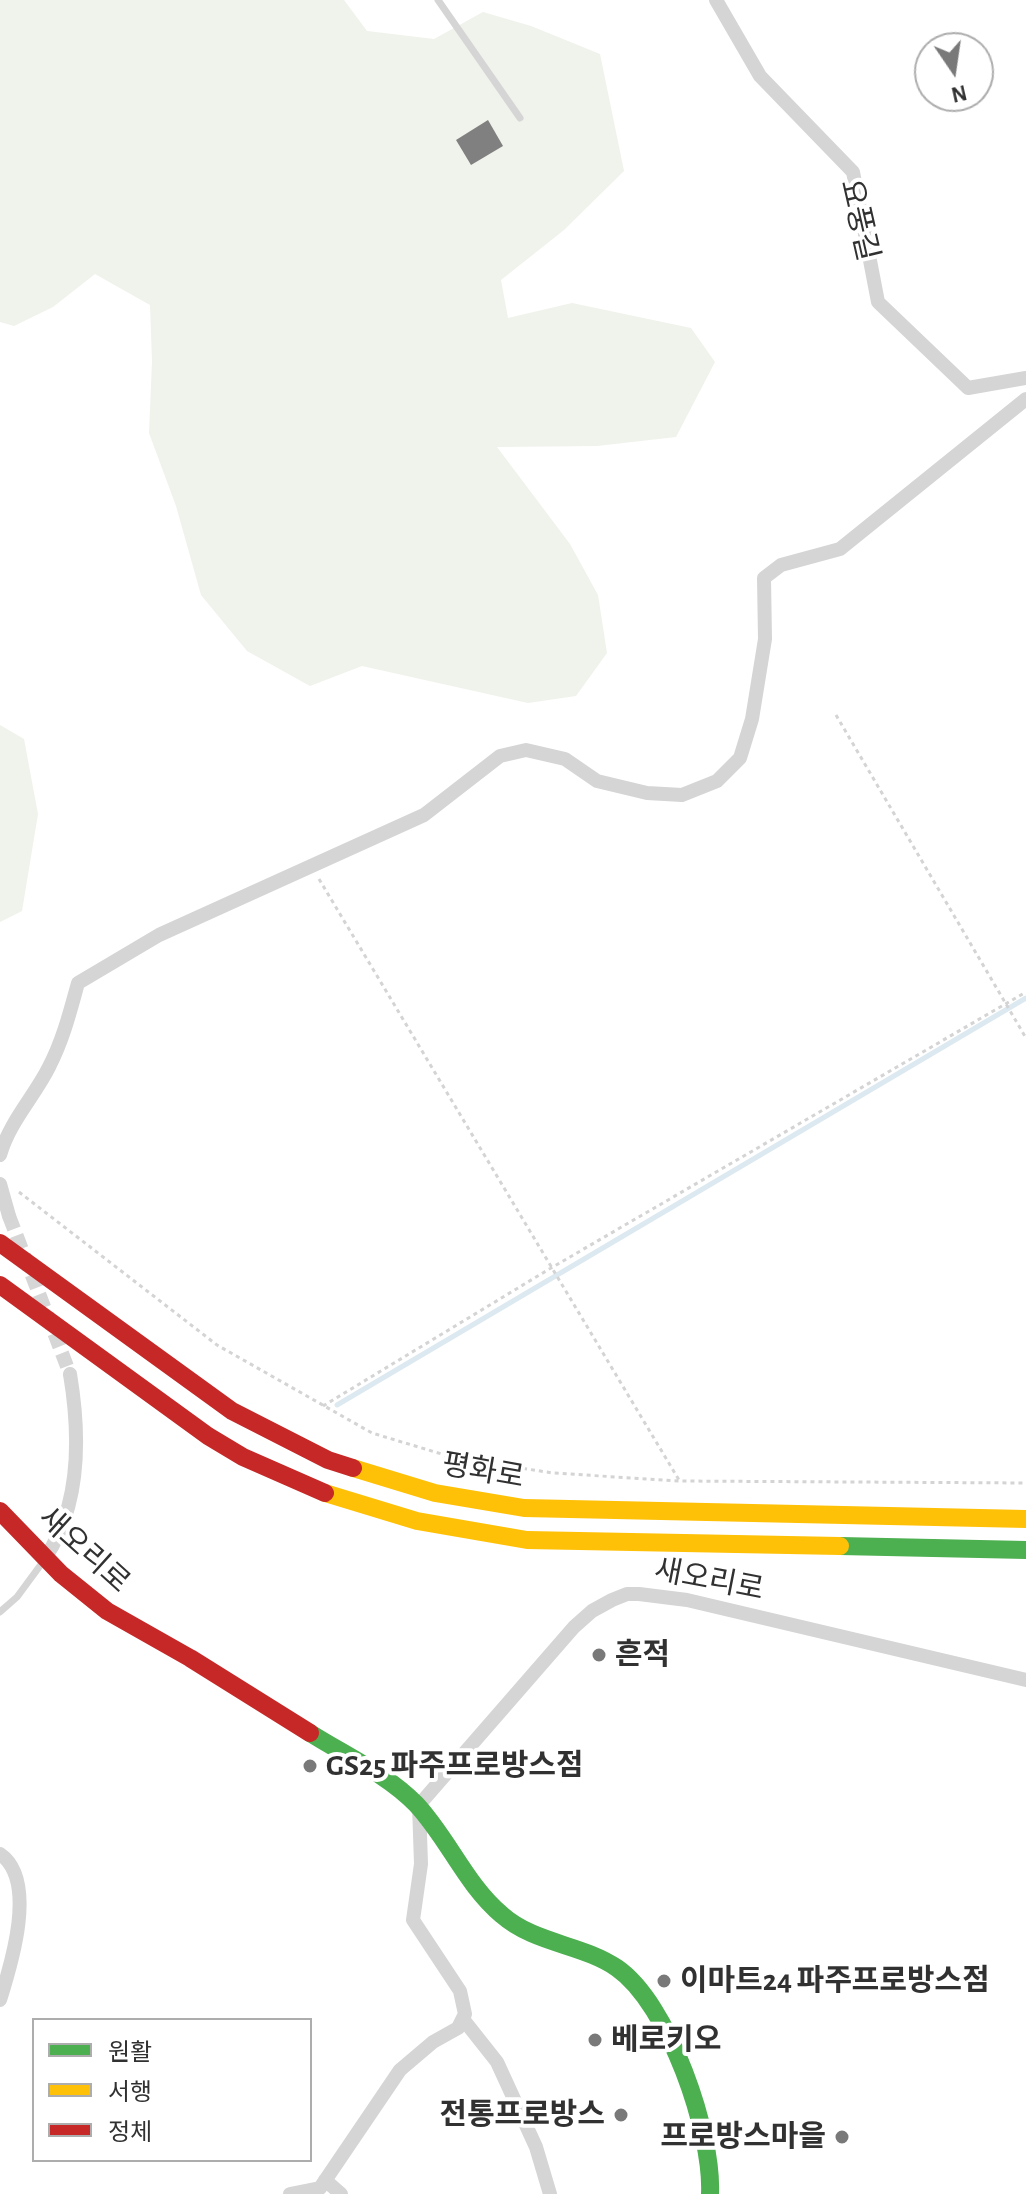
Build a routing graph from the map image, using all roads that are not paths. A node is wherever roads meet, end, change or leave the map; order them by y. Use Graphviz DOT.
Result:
graph roads {
  1 [pos="438,0"];
  2 [pos="716,0"];
  3 [pos="520,118"];
  4 [pos="1026,378"];
  5 [pos="1026,399"];
  6 [pos="0,1155"];
  7 [pos="6,1185"];
  8 [pos="9,1216"];
  9 [pos="0,1243"];
  10 [pos="0,1285"];
  11 [pos="70,1374"];
  12 [pos="0,1511"];
  13 [pos="1026,1519"];
  14 [pos="1026,1550"];
  15 [pos="45,1558"];
  16 [pos="0,1612"];
  17 [pos="1026,1680"];
  18 [pos="419,1805"];
  19 [pos="0,1854"];
  20 [pos="0,2000"];
  21 [pos="463,2019"];
  22 [pos="325,2180"];
  23 [pos="290,2194"];
  24 [pos="341,2194"];
  25 [pos="550,2194"];
  26 [pos="710,2194"];
  1 -- 3 [label="lane"];
  2 -- 4 [label="street, 요풍길"];
  5 -- 6 [label="street"];
  7 -- 8 [label="street"];
  9 -- 13 [label="main road, 평화로"];
  10 -- 14 [label="main road, 평화로"];
  11 -- 15 [label="street"];
  12 -- 15 [label="main road, 새오리로"];
  15 -- 16 [label="lane"];
  15 -- 18 [label="main road, 새오리로"];
  17 -- 18 [label="street, 새오리로"];
  18 -- 21 [label="street"];
  18 -- 26 [label="main road, 새오리로"];
  19 -- 20 [label="street"];
  21 -- 22 [label="street"];
  21 -- 25 [label="street"];
  22 -- 23 [label="street"];
  22 -- 24 [label="street"];
}
